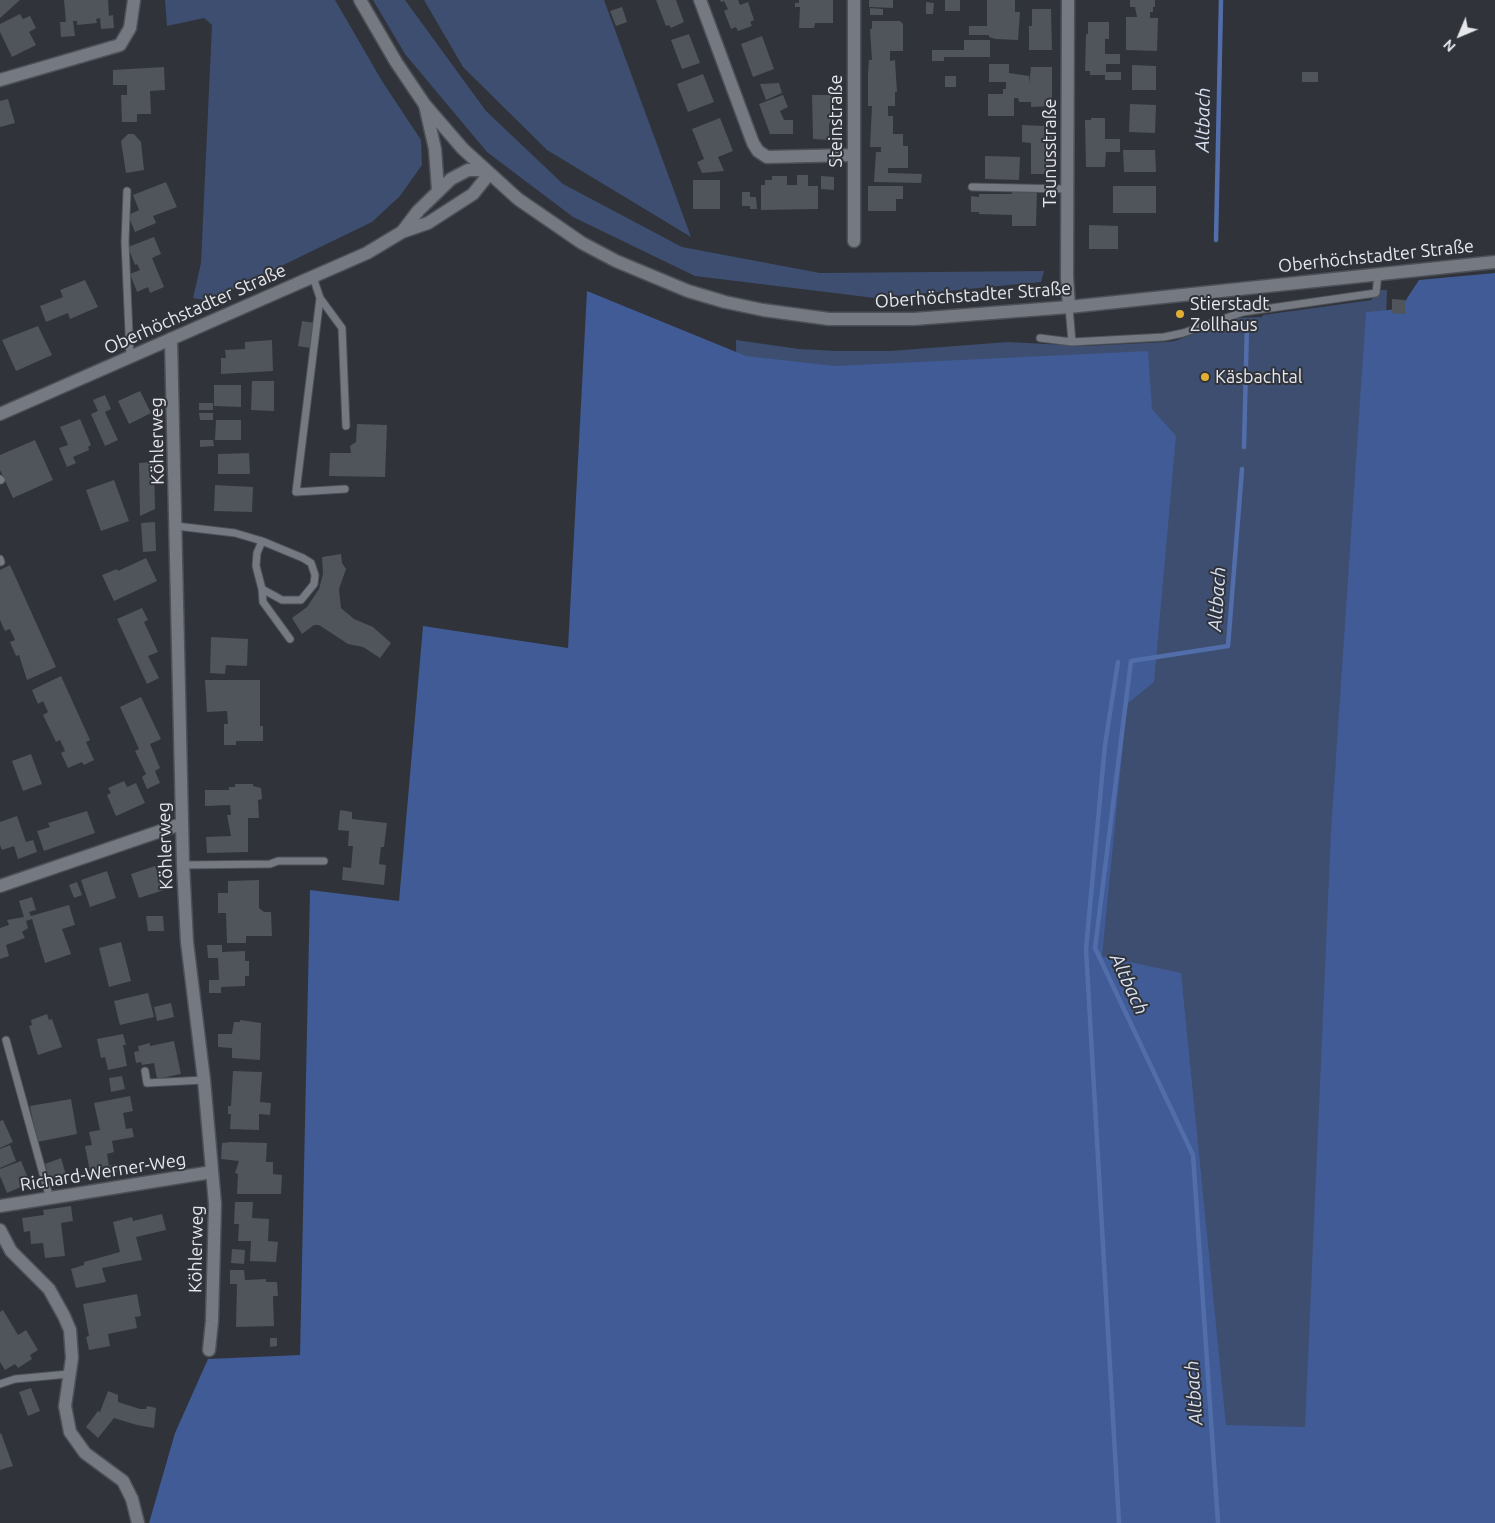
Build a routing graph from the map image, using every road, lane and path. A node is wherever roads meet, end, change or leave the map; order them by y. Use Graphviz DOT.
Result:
graph roads {
  1 [pos="134,0"];
  2 [pos="360,0"];
  3 [pos="700,0"];
  4 [pos="854,0"];
  5 [pos="1068,0"];
  6 [pos="0,80"];
  7 [pos="425,106"];
  8 [pos="853,155"];
  9 [pos="489,174"];
  10 [pos="972,187"];
  11 [pos="1067,189"];
  12 [pos="438,190"];
  13 [pos="127,191"];
  14 [pos="402,232"];
  15 [pos="854,241"];
  16 [pos="1495,262"];
  17 [pos="1378,274"];
  18 [pos="313,277"];
  19 [pos="320,298"];
  20 [pos="1069,307"];
  21 [pos="1040,338"];
  22 [pos="171,339"];
  23 [pos="1072,342"];
  24 [pos="130,356"];
  25 [pos="0,414"];
  26 [pos="346,426"];
  27 [pos="345,489"];
  28 [pos="176,526"];
  29 [pos="262,541"];
  30 [pos="262,589"];
  31 [pos="290,639"];
  32 [pos="181,824"];
  33 [pos="324,861"];
  34 [pos="183,865"];
  35 [pos="0,886"];
  36 [pos="6,1040"];
  37 [pos="145,1071"];
  38 [pos="204,1080"];
  39 [pos="212,1172"];
  40 [pos="50,1199"];
  41 [pos="0,1206"];
  42 [pos="0,1230"];
  43 [pos="209,1350"];
  44 [pos="69,1374"];
  45 [pos="0,1384"];
  46 [pos="138,1523"];
  1 -- 6 [label="street"];
  2 -- 7 [label="street"];
  3 -- 8 [label="street"];
  4 -- 8 [label="street, Steinstraße"];
  5 -- 11 [label="street, Taunusstraße"];
  7 -- 9 [label="street"];
  7 -- 12 [label="street"];
  8 -- 15 [label="street, Steinstraße"];
  9 -- 12 [label="street, Oberhöchstadter Straße"];
  9 -- 14 [label="street, Oberhöchstadter Straße"];
  9 -- 20 [label="street, Oberhöchstadter Straße"];
  10 -- 11 [label="lane"];
  11 -- 20 [label="street, Taunusstraße"];
  12 -- 14 [label="street, Oberhöchstadter Straße"];
  13 -- 24 [label="lane"];
  14 -- 18 [label="street, Oberhöchstadter Straße"];
  16 -- 17 [label="street, Oberhöchstadter Straße"];
  17 -- 20 [label="street, Oberhöchstadter Straße"];
  17 -- 23 [label="lane"];
  18 -- 19 [label="lane"];
  18 -- 22 [label="street, Oberhöchstadter Straße"];
  19 -- 26 [label="lane"];
  19 -- 27 [label="lane"];
  20 -- 23 [label="lane"];
  21 -- 23 [label="lane"];
  22 -- 24 [label="street, Oberhöchstadter Straße"];
  22 -- 28 [label="street, Köhlerweg"];
  24 -- 25 [label="street, Oberhöchstadter Straße"];
  28 -- 29 [label="lane"];
  28 -- 32 [label="street, Köhlerweg"];
  29 -- 30 [label="lane"];
  29 -- 30 [label="lane"];
  30 -- 31 [label="lane"];
  32 -- 34 [label="street, Köhlerweg"];
  32 -- 35 [label="street"];
  33 -- 34 [label="lane"];
  34 -- 38 [label="street, Köhlerweg"];
  36 -- 40 [label="lane"];
  37 -- 38 [label="lane"];
  38 -- 39 [label="street, Köhlerweg"];
  39 -- 40 [label="street, Richard-Werner-Weg"];
  39 -- 43 [label="street, Köhlerweg"];
  40 -- 41 [label="street, Richard-Werner-Weg"];
  42 -- 44 [label="street"];
  44 -- 45 [label="lane"];
  44 -- 46 [label="street"];
}
